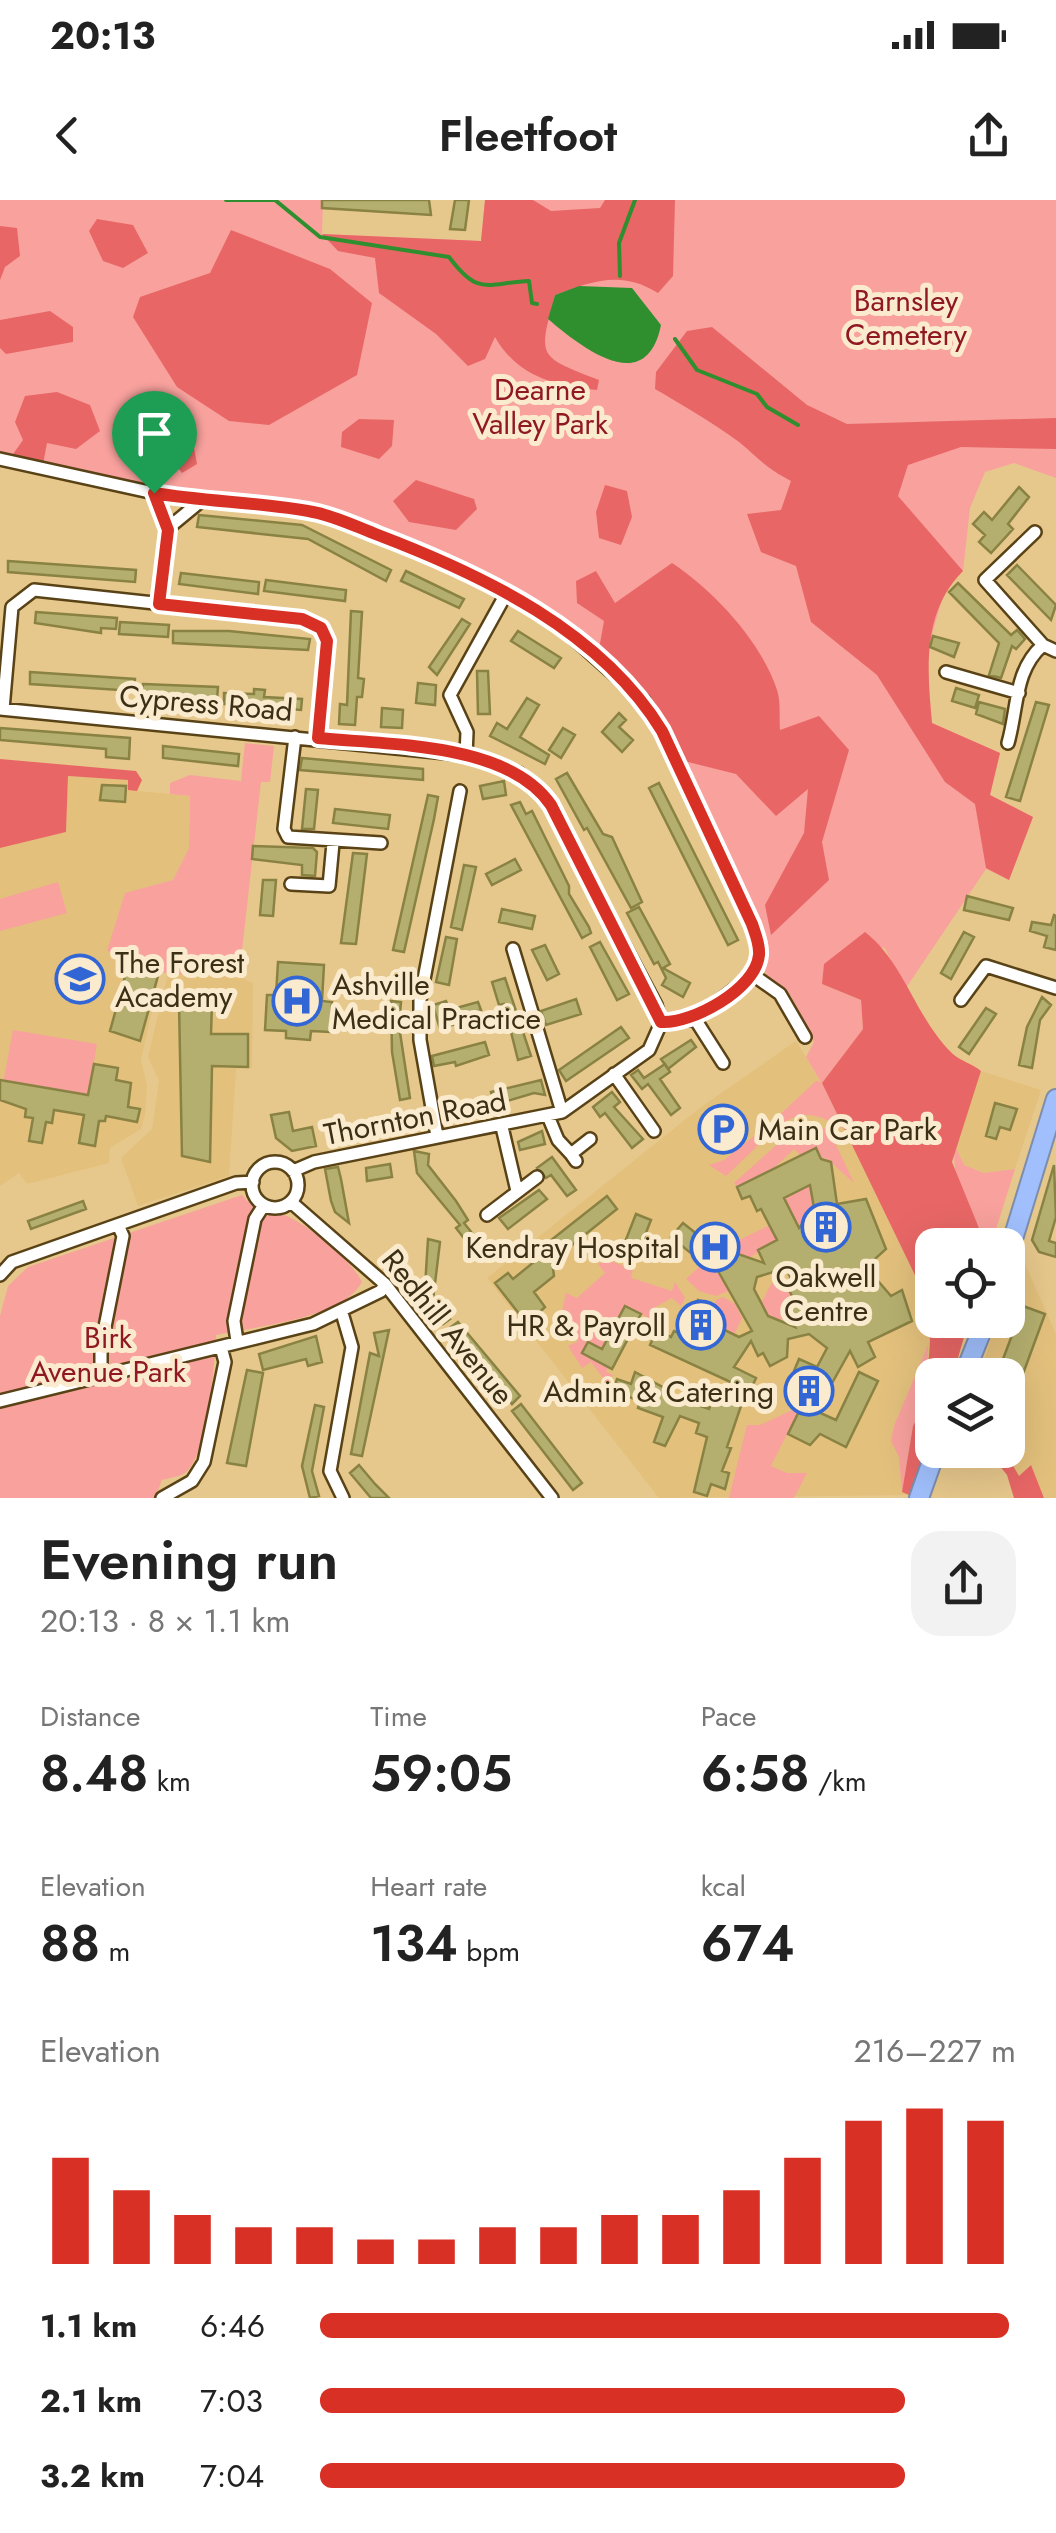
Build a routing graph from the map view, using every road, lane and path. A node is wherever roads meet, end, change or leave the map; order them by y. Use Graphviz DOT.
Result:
graph roads {
  1 [pos="0,459"];
  2 [pos="154,493"];
  3 [pos="201,501"];
  4 [pos="168,530"];
  5 [pos="1035,532"];
  6 [pos="506,594"];
  7 [pos="159,604"];
  8 [pos="1043,646"];
  9 [pos="1056,651"];
  10 [pos="946,672"];
  11 [pos="1019,694"];
  12 [pos="2,709"];
  13 [pos="295,737"];
  14 [pos="318,738"];
  15 [pos="1008,744"];
  16 [pos="466,755"];
  17 [pos="460,792"];
  18 [pos="333,843"];
  19 [pos="382,843"];
  20 [pos="291,884"];
  21 [pos="513,949"];
  22 [pos="753,975"];
  23 [pos="1056,988"];
  24 [pos="961,1000"];
  25 [pos="694,1019"];
  26 [pos="661,1022"];
  27 [pos="805,1037"];
  28 [pos="723,1063"];
  29 [pos="614,1074"];
  30 [pos="1055,1104"];
  31 [pos="562,1112"];
  32 [pos="548,1116"];
  33 [pos="502,1127"];
  34 [pos="654,1131"];
  35 [pos="437,1136"];
  36 [pos="590,1139"];
  37 [pos="293,1171"];
  38 [pos="536,1177"];
  39 [pos="252,1182"];
  40 [pos="517,1191"];
  41 [pos="291,1202"];
  42 [pos="264,1205"];
  43 [pos="487,1215"];
  44 [pos="118,1224"];
  45 [pos="1016,1228"];
  46 [pos="0,1275"];
  47 [pos="385,1284"];
  48 [pos="342,1313"];
  49 [pos="237,1341"];
  50 [pos="222,1346"];
  51 [pos="101,1375"];
  52 [pos="0,1401"];
  53 [pos="929,1468"];
  54 [pos="162,1498"];
  55 [pos="344,1498"];
  56 [pos="552,1498"];
  57 [pos="918,1498"];
  1 -- 2 [label="street"];
  2 -- 3 [label="street"];
  2 -- 4 [label="street"];
  3 -- 4 [label="street"];
  3 -- 6 [label="street"];
  4 -- 7 [label="street"];
  5 -- 8 [label="street"];
  6 -- 16 [label="street"];
  6 -- 22 [label="street"];
  7 -- 12 [label="street"];
  7 -- 14 [label="street"];
  8 -- 9 [label="street"];
  8 -- 11 [label="street"];
  10 -- 11 [label="street"];
  11 -- 15 [label="street"];
  12 -- 13 [label="street, Cypress Road"];
  13 -- 14 [label="street, Cypress Road"];
  13 -- 18 [label="street"];
  14 -- 16 [label="street, Cypress Road"];
  16 -- 26 [label="street, Cypress Road"];
  17 -- 35 [label="street"];
  18 -- 19 [label="street"];
  18 -- 20 [label="street"];
  21 -- 31 [label="street"];
  22 -- 25 [label="street"];
  22 -- 27 [label="street"];
  23 -- 24 [label="street"];
  25 -- 26 [label="street"];
  25 -- 28 [label="street"];
  26 -- 29 [label="street, Thornton Road"];
  29 -- 31 [label="street, Thornton Road"];
  29 -- 34 [label="street"];
  30 -- 45 [label="highway"];
  31 -- 32 [label="street, Thornton Road"];
  32 -- 33 [label="street, Thornton Road"];
  32 -- 36 [label="street, Thornton Road"];
  33 -- 35 [label="street, Thornton Road"];
  33 -- 40 [label="street"];
  35 -- 37 [label="street, Thornton Road"];
  37 -- 39 [label="street, Thornton Road"];
  37 -- 41 [label="street, Thornton Road"];
  38 -- 40 [label="street"];
  39 -- 42 [label="street"];
  39 -- 44 [label="street, Thornton Road"];
  40 -- 43 [label="street"];
  41 -- 42 [label="street"];
  41 -- 47 [label="street, Redhill Avenue"];
  42 -- 49 [label="street"];
  44 -- 46 [label="street, Thornton Road"];
  44 -- 51 [label="street"];
  47 -- 48 [label="street"];
  47 -- 56 [label="street, Redhill Avenue"];
  48 -- 49 [label="street"];
  48 -- 55 [label="street"];
  49 -- 50 [label="street"];
  50 -- 51 [label="street"];
  50 -- 54 [label="street"];
  51 -- 52 [label="street"];
  53 -- 57 [label="highway"];
}
